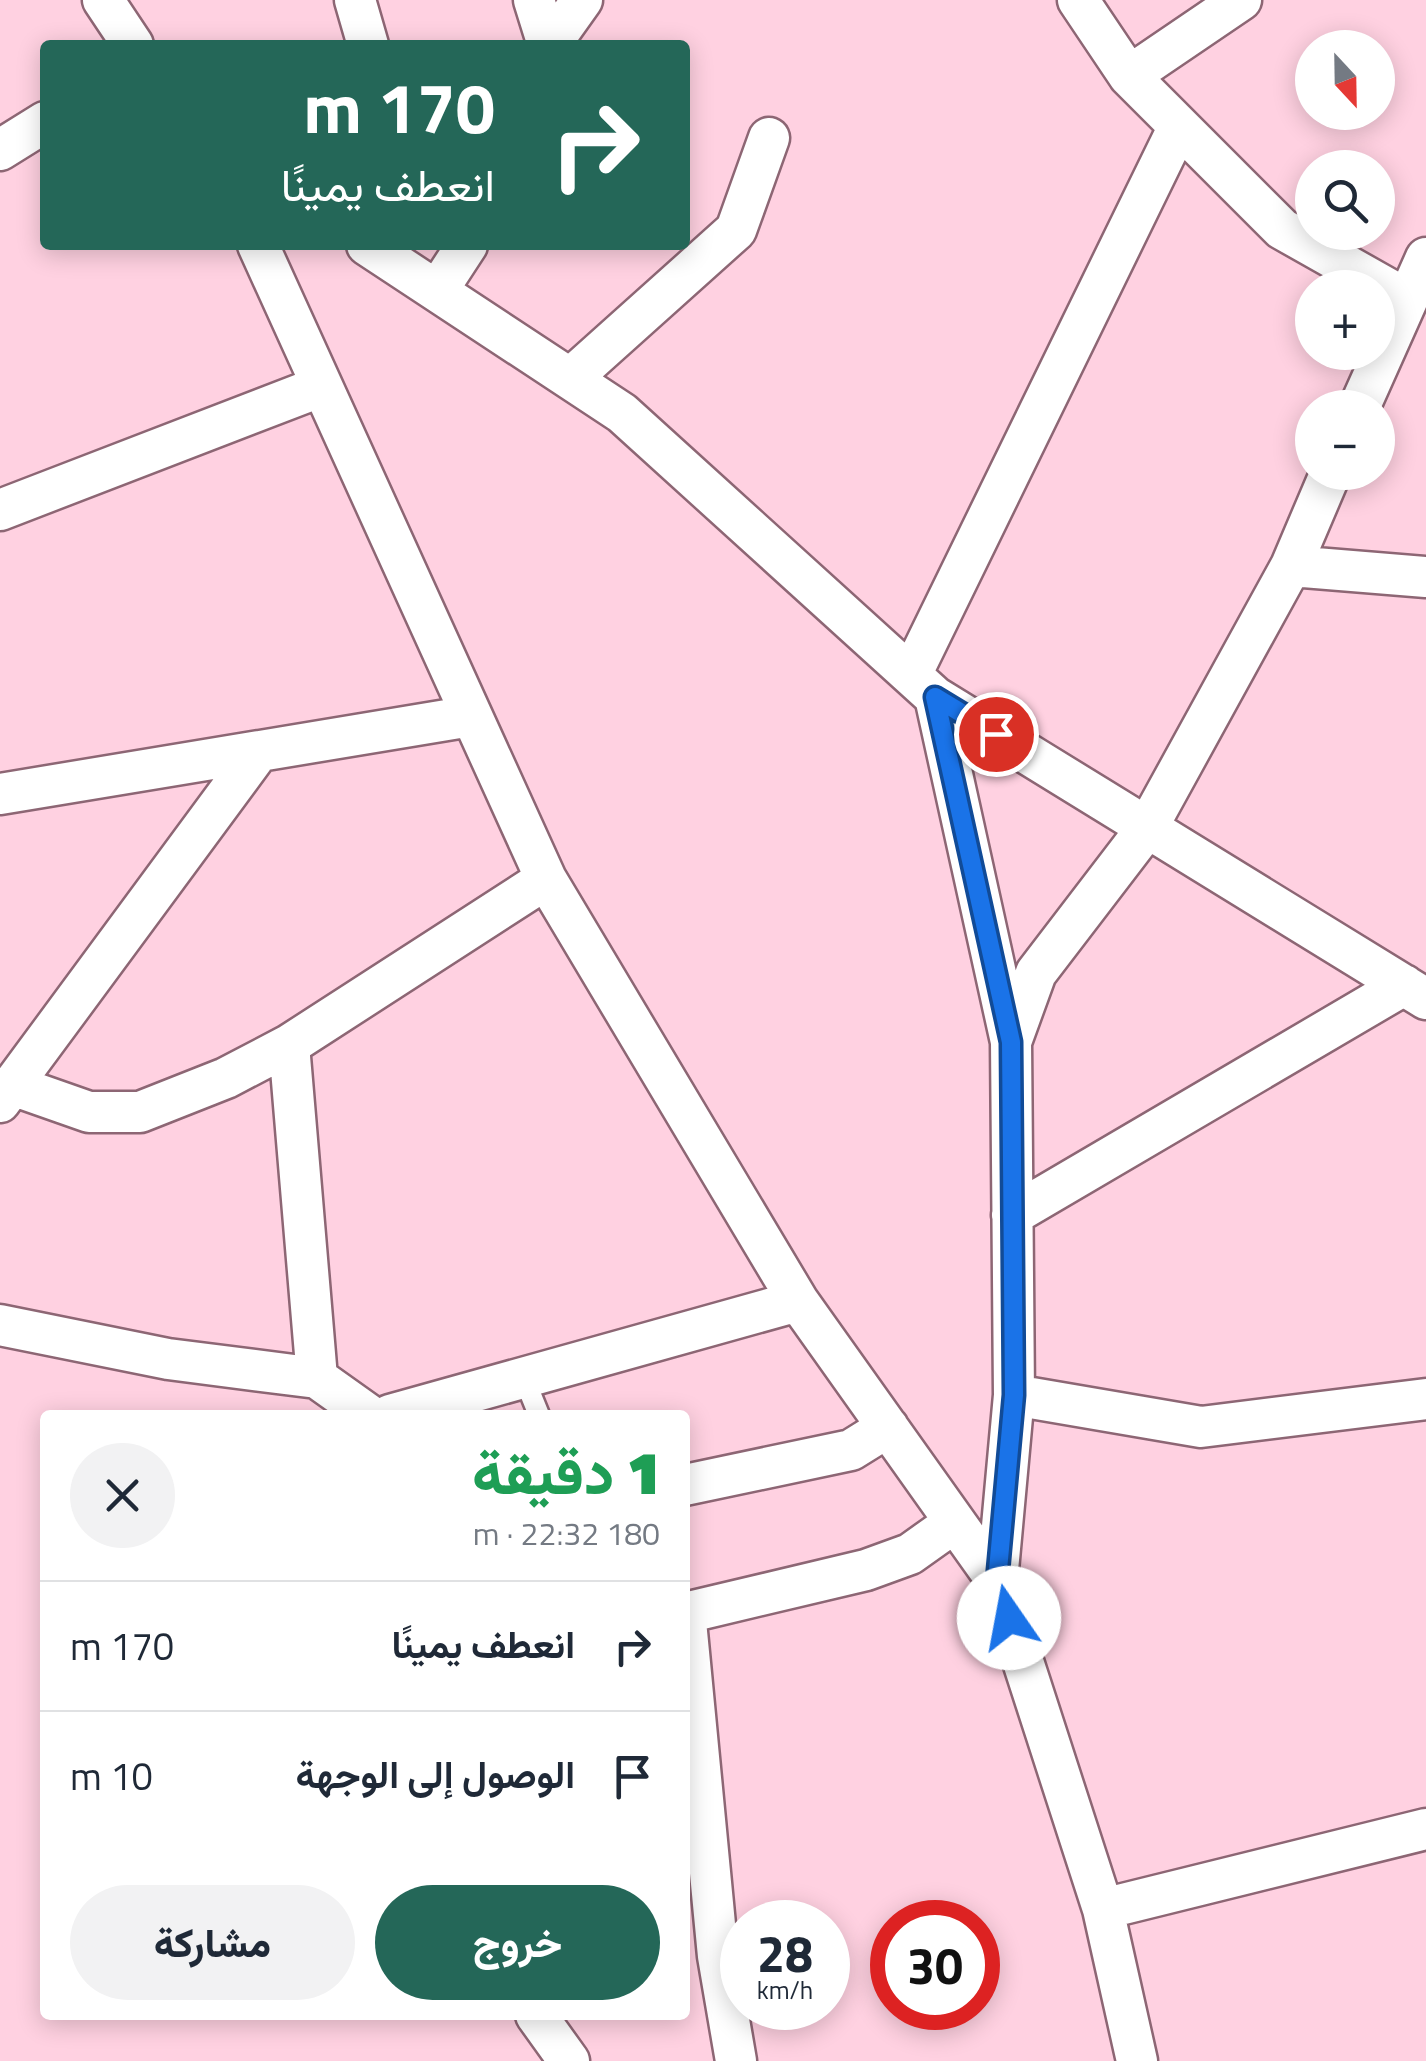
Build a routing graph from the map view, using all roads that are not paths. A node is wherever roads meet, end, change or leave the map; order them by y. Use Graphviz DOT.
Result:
graph roads {
  1 [pos="103,0"];
  2 [pos="356,0"];
  3 [pos="534,0"];
  4 [pos="582,0"];
  5 [pos="1078,0"];
  6 [pos="1240,0"];
  7 [pos="130,40"];
  8 [pos="367,40"];
  9 [pos="547,40"];
  10 [pos="553,40"];
  11 [pos="1129,76"];
  12 [pos="40,125"];
  13 [pos="1179,126"];
  14 [pos="769,138"];
  15 [pos="0,150"];
  16 [pos="260,250"];
  17 [pos="375,250"];
  18 [pos="465,250"];
  19 [pos="1426,258"];
  20 [pos="437,291"];
  21 [pos="1406,300"];
  22 [pos="571,378"];
  23 [pos="322,386"];
  24 [pos="1367,390"];
  25 [pos="1323,490"];
  26 [pos="0,510"];
  27 [pos="1291,566"];
  28 [pos="1426,577"];
  29 [pos="923,686"];
  30 [pos="472,716"];
  31 [pos="258,751"];
  32 [pos="0,794"];
  33 [pos="1147,828"];
  34 [pos="546,879"];
  35 [pos="1415,992"];
  36 [pos="1011,1042"];
  37 [pos="288,1045"];
  38 [pos="6,1094"];
  39 [pos="1012,1216"];
  40 [pos="798,1300"];
  41 [pos="0,1325"];
  42 [pos="317,1378"];
  43 [pos="524,1378"];
  44 [pos="1014,1395"];
  45 [pos="1426,1399"];
  46 [pos="362,1410"];
  47 [pos="408,1410"];
  48 [pos="536,1410"];
  49 [pos="888,1427"];
  50 [pos="690,1484"];
  51 [pos="954,1522"];
  52 [pos="997,1581"];
  53 [pos="690,1611"];
  54 [pos="690,1664"];
  55 [pos="1426,1829"];
  56 [pos="1103,1909"];
  57 [pos="540,2020"];
  58 [pos="569,2061"];
  59 [pos="736,2061"];
  60 [pos="1138,2061"];
  1 -- 7 [label="street"];
  2 -- 8 [label="street"];
  3 -- 9 [label="street"];
  4 -- 10 [label="street"];
  5 -- 11 [label="street"];
  6 -- 11 [label="street"];
  11 -- 13 [label="street"];
  12 -- 15 [label="street"];
  13 -- 21 [label="street"];
  13 -- 29 [label="street"];
  14 -- 22 [label="street"];
  16 -- 23 [label="street"];
  17 -- 20 [label="street"];
  18 -- 20 [label="street"];
  19 -- 21 [label="street"];
  20 -- 22 [label="street"];
  21 -- 24 [label="street"];
  22 -- 29 [label="street"];
  23 -- 26 [label="street"];
  23 -- 30 [label="street"];
  25 -- 27 [label="street"];
  27 -- 28 [label="street"];
  27 -- 33 [label="street"];
  29 -- 33 [label="street"];
  29 -- 36 [label="street"];
  30 -- 31 [label="street"];
  30 -- 34 [label="street"];
  31 -- 32 [label="street"];
  31 -- 38 [label="street"];
  33 -- 35 [label="street"];
  33 -- 36 [label="street"];
  34 -- 37 [label="street"];
  34 -- 40 [label="street"];
  35 -- 39 [label="street"];
  36 -- 39 [label="street"];
  37 -- 38 [label="street"];
  37 -- 42 [label="street"];
  39 -- 44 [label="street"];
  40 -- 43 [label="street"];
  40 -- 49 [label="street"];
  41 -- 42 [label="street"];
  42 -- 46 [label="street"];
  43 -- 47 [label="street"];
  43 -- 48 [label="lane"];
  44 -- 45 [label="street"];
  44 -- 52 [label="street"];
  49 -- 50 [label="street"];
  49 -- 51 [label="street"];
  51 -- 52 [label="street"];
  51 -- 53 [label="street"];
  52 -- 56 [label="street"];
  54 -- 59 [label="street"];
  55 -- 56 [label="street"];
  56 -- 60 [label="street"];
  57 -- 58 [label="street"];
}
